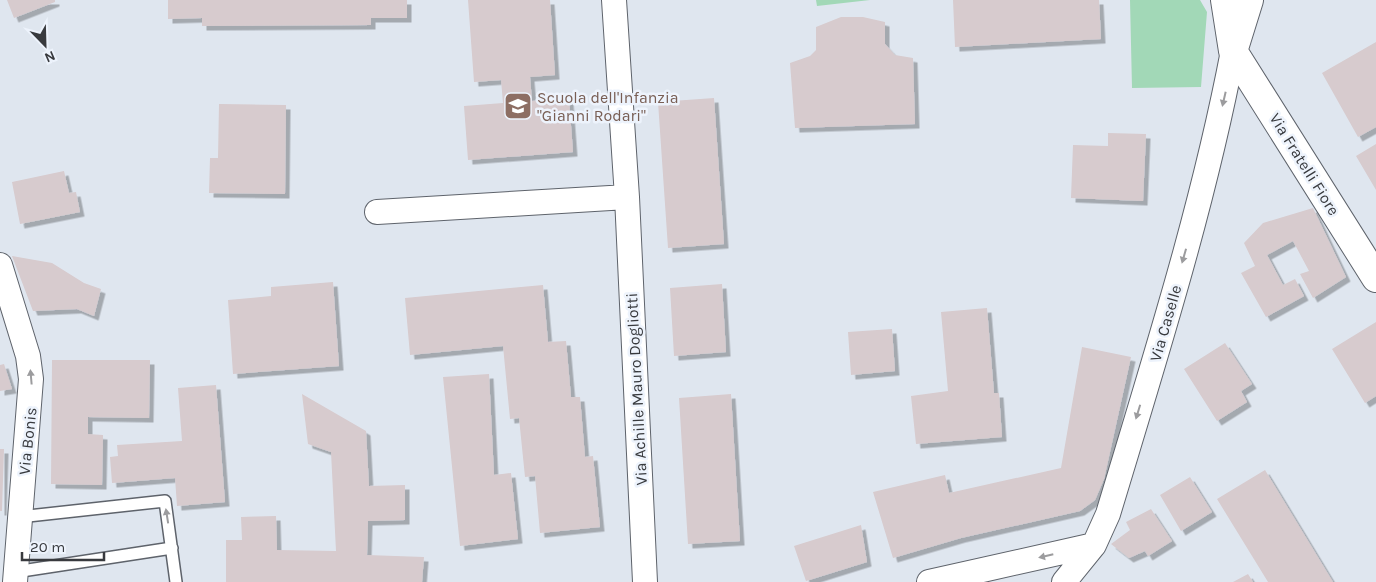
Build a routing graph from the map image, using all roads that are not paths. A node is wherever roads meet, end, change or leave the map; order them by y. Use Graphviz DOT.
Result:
graph roads {
  1 [pos="614,0"];
  2 [pos="1224,0"];
  3 [pos="1249,0"];
  4 [pos="1233,51"];
  5 [pos="627,197"];
  6 [pos="377,212"];
  7 [pos="0,265"];
  8 [pos="1376,278"];
  9 [pos="5,303"];
  10 [pos="19,517"];
  11 [pos="1094,545"];
  12 [pos="172,548"];
  13 [pos="15,577"];
  14 [pos="176,582"];
  15 [pos="645,582"];
  16 [pos="929,582"];
  17 [pos="1064,582"];
  1 -- 5 [label="street, Via Achille Mauro Dogliotti"];
  2 -- 4 [label="street, Via Caselle"];
  3 -- 4 [label="street, Via Caselle"];
  4 -- 8 [label="street, Via Fratelli Fiore"];
  4 -- 11 [label="street, Via Caselle, one-way"];
  5 -- 6 [label="street"];
  5 -- 15 [label="street, Via Achille Mauro Dogliotti"];
  7 -- 9 [label="street, Via Bonis"];
  10 -- 9 [label="street, Via Bonis, one-way"];
  12 -- 10 [label="lane, one-way"];
  10 -- 13 [label="street, Via Bonis"];
  11 -- 16 [label="street, one-way"];
  11 -- 17 [label="street, Via Caselle"];
  12 -- 13 [label="lane"];
  12 -- 14 [label="lane"];
}
